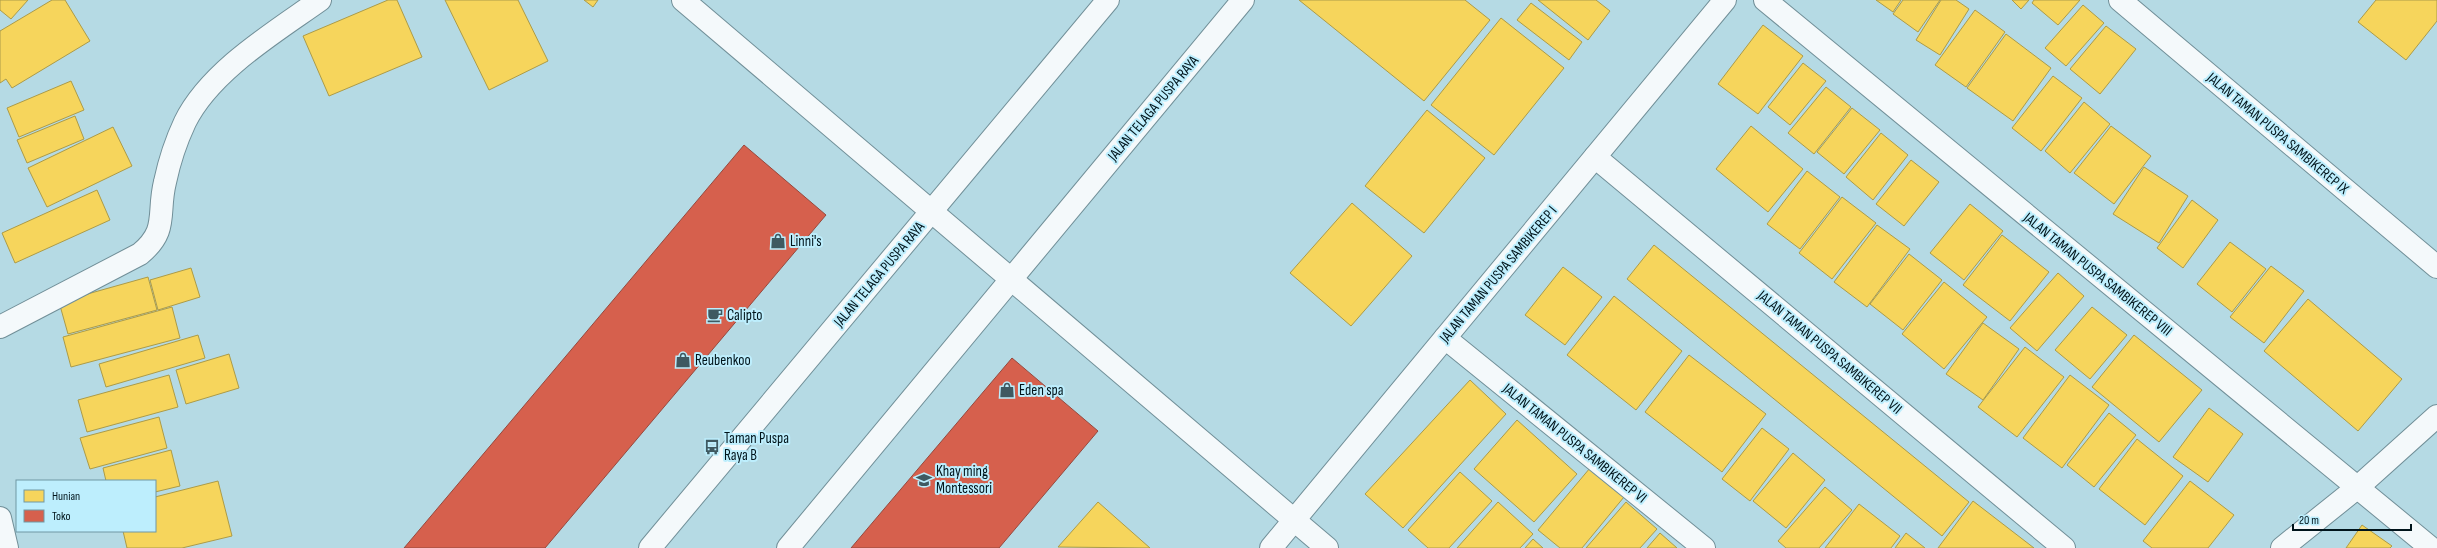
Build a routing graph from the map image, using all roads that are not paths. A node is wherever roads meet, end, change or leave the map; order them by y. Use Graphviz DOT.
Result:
graph roads {
  1 [pos="320,0"];
  2 [pos="684,0"];
  3 [pos="1108,0"];
  4 [pos="1243,0"];
  5 [pos="1725,0"];
  6 [pos="1765,0"];
  7 [pos="2120,0"];
  8 [pos="1595,157"];
  9 [pos="931,212"];
  10 [pos="2437,267"];
  11 [pos="1011,280"];
  12 [pos="0,327"];
  13 [pos="1445,338"];
  14 [pos="2437,416"];
  15 [pos="2358,487"];
  16 [pos="0,518"];
  17 [pos="1294,520"];
  18 [pos="7,548"];
  19 [pos="650,548"];
  20 [pos="788,548"];
  21 [pos="1271,548"];
  22 [pos="1326,548"];
  23 [pos="1704,548"];
  24 [pos="2064,548"];
  25 [pos="2282,548"];
  26 [pos="2431,548"];
  1 -- 12 [label="street"];
  2 -- 9 [label="street"];
  3 -- 9 [label="street, JALAN TELAGA PUSPA RAYA"];
  4 -- 11 [label="street, JALAN TELAGA PUSPA RAYA"];
  5 -- 8 [label="street, JALAN TAMAN PUSPA SAMBIKEREP I"];
  6 -- 15 [label="street, JALAN TAMAN PUSPA SAMBIKEREP VIII"];
  7 -- 10 [label="street, JALAN TAMAN PUSPA SAMBIKEREP IX"];
  8 -- 13 [label="street, JALAN TAMAN PUSPA SAMBIKEREP I"];
  8 -- 24 [label="street, JALAN TAMAN PUSPA SAMBIKEREP VII"];
  9 -- 11 [label="street"];
  9 -- 19 [label="street, JALAN TELAGA PUSPA RAYA"];
  11 -- 17 [label="street"];
  11 -- 20 [label="street, JALAN TELAGA PUSPA RAYA"];
  13 -- 17 [label="street, JALAN TAMAN PUSPA SAMBIKEREP I"];
  13 -- 23 [label="street, JALAN TAMAN PUSPA SAMBIKEREP VI"];
  14 -- 15 [label="street"];
  15 -- 25 [label="street"];
  15 -- 26 [label="street, JALAN TAMAN PUSPA SAMBIKEREP VIII"];
  16 -- 18 [label="street"];
  17 -- 21 [label="street, JALAN TAMAN PUSPA SAMBIKEREP I"];
  17 -- 22 [label="street"];
}
